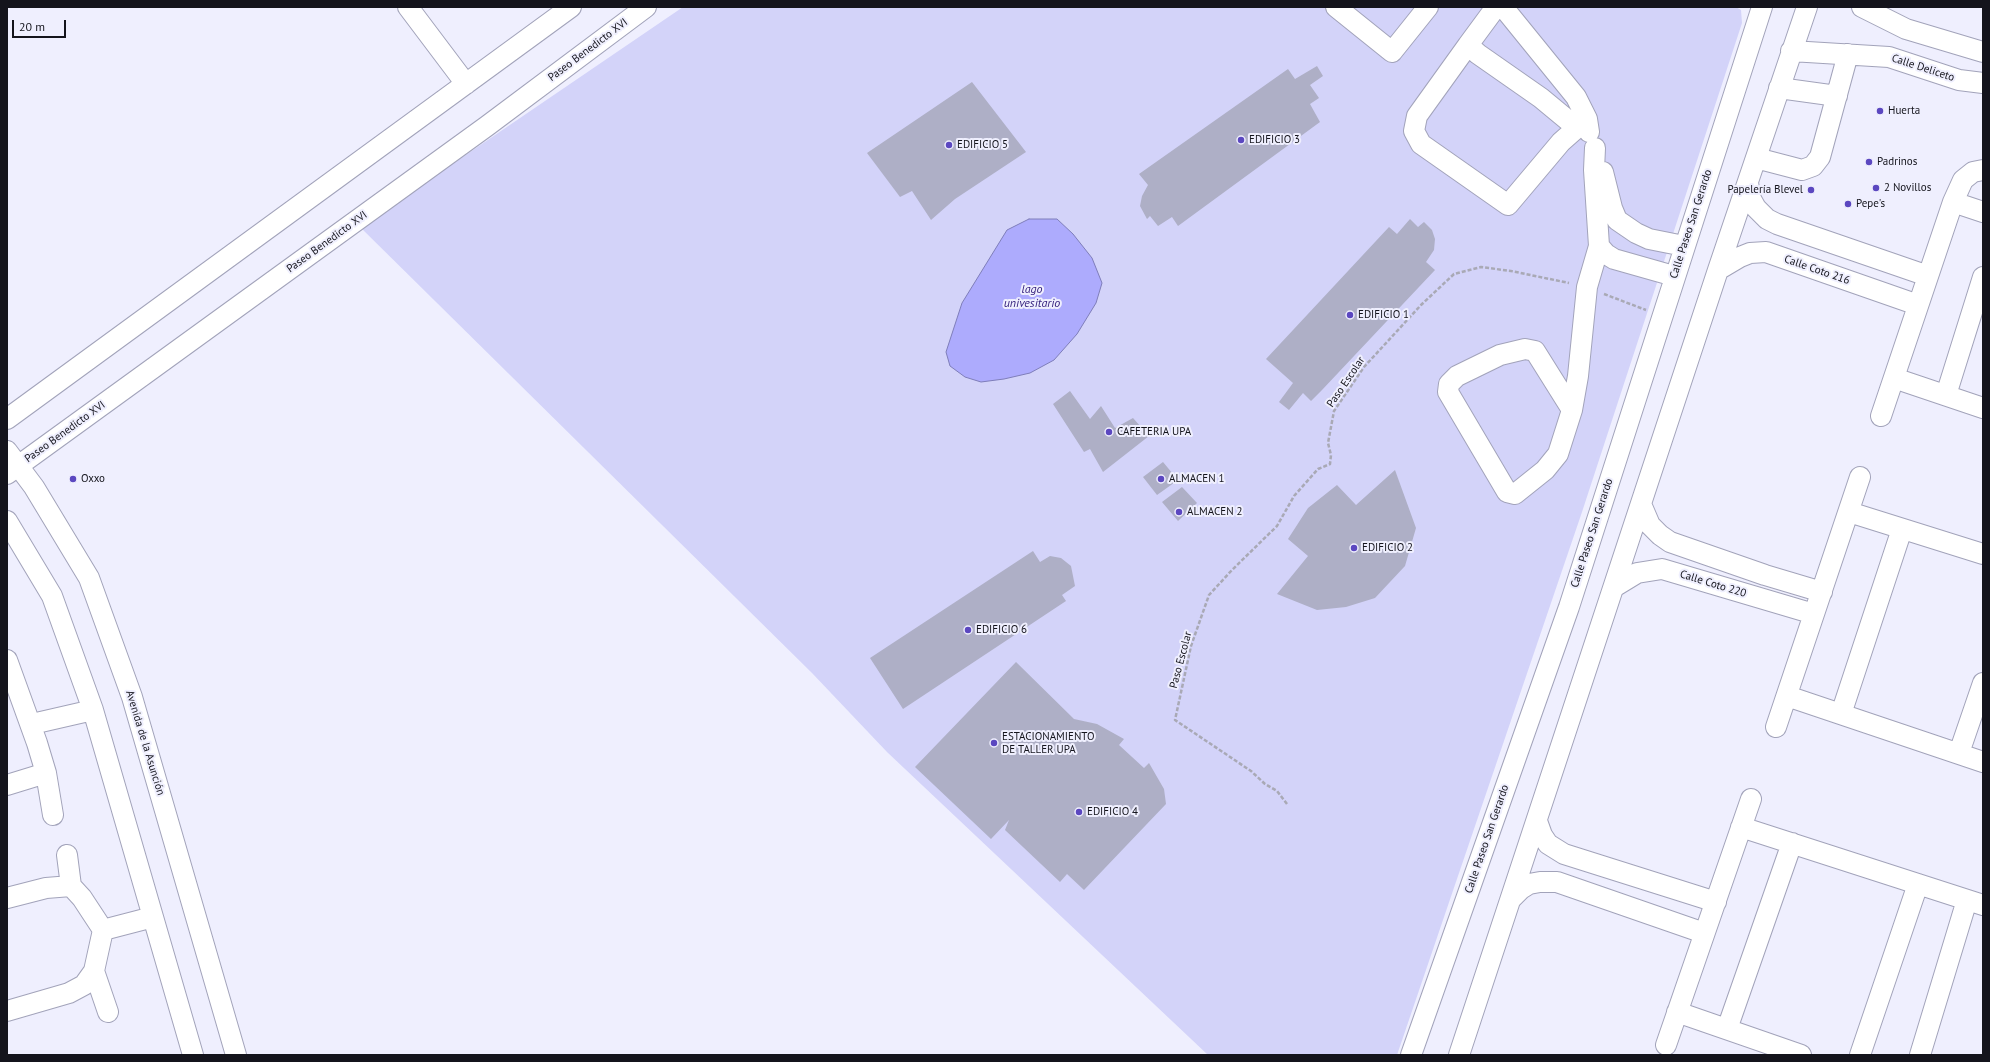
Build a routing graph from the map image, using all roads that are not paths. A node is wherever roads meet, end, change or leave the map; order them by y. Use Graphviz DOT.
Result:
graph roads {
  1 [pos="408,7"];
  2 [pos="571,7"];
  3 [pos="646,7"];
  4 [pos="1336,7"];
  5 [pos="1428,7"];
  6 [pos="1496,7"];
  7 [pos="1503,7"];
  8 [pos="1762,7"];
  9 [pos="1807,7"];
  10 [pos="1862,7"];
  11 [pos="1468,45"];
  12 [pos="1791,51"];
  13 [pos="1983,52"];
  14 [pos="1848,54"];
  15 [pos="1983,83"];
  16 [pos="466,84"];
  17 [pos="1779,88"];
  18 [pos="1836,96"];
  19 [pos="1581,123"];
  20 [pos="1595,148"];
  21 [pos="1756,158"];
  22 [pos="1983,170"];
  23 [pos="1748,183"];
  24 [pos="1953,202"];
  25 [pos="1983,212"];
  26 [pos="1626,226"];
  27 [pos="1599,246"];
  28 [pos="1684,246"];
  29 [pos="1718,270"];
  30 [pos="1674,276"];
  31 [pos="1928,276"];
  32 [pos="1983,277"];
  33 [pos="1918,305"];
  34 [pos="1894,378"];
  35 [pos="1946,395"];
  36 [pos="1983,408"];
  37 [pos="1572,410"];
  38 [pos="1881,416"];
  39 [pos="7,419"];
  40 [pos="11,464"];
  41 [pos="1860,478"];
  42 [pos="1641,504"];
  43 [pos="1849,512"];
  44 [pos="7,521"];
  45 [pos="1902,529"];
  46 [pos="1983,554"];
  47 [pos="1614,587"];
  48 [pos="1822,592"];
  49 [pos="1814,614"];
  50 [pos="7,660"];
  51 [pos="1983,683"];
  52 [pos="1787,696"];
  53 [pos="93,710"];
  54 [pos="1841,714"];
  55 [pos="32,724"];
  56 [pos="1776,727"];
  57 [pos="1959,754"];
  58 [pos="1983,762"];
  59 [pos="46,773"];
  60 [pos="7,785"];
  61 [pos="1751,799"];
  62 [pos="53,815"];
  63 [pos="1536,821"];
  64 [pos="1742,826"];
  65 [pos="1792,843"];
  66 [pos="67,855"];
  67 [pos="1918,884"];
  68 [pos="71,886"];
  69 [pos="7,898"];
  70 [pos="1511,899"];
  71 [pos="1716,902"];
  72 [pos="1975,903"];
  73 [pos="153,917"];
  74 [pos="103,930"];
  75 [pos="1704,933"];
  76 [pos="94,971"];
  77 [pos="7,1011"];
  78 [pos="108,1012"];
  79 [pos="1677,1012"];
  80 [pos="1726,1029"];
  81 [pos="1666,1045"];
  82 [pos="193,1055"];
  83 [pos="236,1055"];
  84 [pos="1411,1055"];
  85 [pos="1459,1055"];
  86 [pos="1801,1055"];
  87 [pos="1860,1055"];
  88 [pos="1920,1055"];
  1 -- 16 [label="street"];
  2 -- 16 [label="street"];
  3 -- 40 [label="street, Paseo Benedicto XVI"];
  4 -- 5 [label="street"];
  6 -- 11 [label="street"];
  7 -- 19 [label="street"];
  8 -- 28 [label="street, Calle Paseo San Gerardo"];
  9 -- 12 [label="street"];
  10 -- 13 [label="street"];
  11 -- 19 [label="street"];
  11 -- 19 [label="street"];
  12 -- 14 [label="street, Calle Deliceto"];
  12 -- 17 [label="street"];
  14 -- 15 [label="street, Calle Deliceto"];
  14 -- 18 [label="street"];
  16 -- 39 [label="street"];
  17 -- 18 [label="street"];
  17 -- 21 [label="street"];
  18 -- 21 [label="street"];
  19 -- 20 [label="street"];
  20 -- 26 [label="street"];
  20 -- 27 [label="street"];
  21 -- 23 [label="street"];
  22 -- 24 [label="street"];
  23 -- 29 [label="street"];
  23 -- 31 [label="street"];
  24 -- 25 [label="street"];
  24 -- 31 [label="street"];
  26 -- 27 [label="street"];
  26 -- 28 [label="street"];
  27 -- 30 [label="street"];
  27 -- 37 [label="street"];
  28 -- 30 [label="street, Calle Paseo San Gerardo"];
  29 -- 33 [label="street, Calle Coto 216"];
  29 -- 42 [label="street"];
  30 -- 84 [label="street, Calle Paseo San Gerardo"];
  31 -- 33 [label="street"];
  32 -- 35 [label="street"];
  33 -- 34 [label="street"];
  34 -- 35 [label="street"];
  34 -- 38 [label="street"];
  35 -- 36 [label="street"];
  37 -- 37 [label="street"];
  40 -- 83 [label="street, Avenida de la Asunción"];
  41 -- 43 [label="street"];
  42 -- 47 [label="street"];
  42 -- 48 [label="street"];
  43 -- 45 [label="street"];
  43 -- 48 [label="street"];
  44 -- 53 [label="street"];
  45 -- 46 [label="street"];
  45 -- 54 [label="street"];
  47 -- 49 [label="street, Calle Coto 220"];
  47 -- 63 [label="street"];
  48 -- 49 [label="street"];
  49 -- 52 [label="street"];
  50 -- 55 [label="street"];
  51 -- 57 [label="street"];
  52 -- 54 [label="street"];
  52 -- 56 [label="street"];
  53 -- 55 [label="street"];
  53 -- 73 [label="street"];
  54 -- 57 [label="street"];
  55 -- 59 [label="street"];
  57 -- 58 [label="street"];
  59 -- 60 [label="street"];
  59 -- 62 [label="street"];
  61 -- 64 [label="street"];
  63 -- 70 [label="street"];
  63 -- 71 [label="street"];
  64 -- 65 [label="street"];
  64 -- 71 [label="street"];
  65 -- 67 [label="street"];
  65 -- 80 [label="street"];
  66 -- 68 [label="street"];
  67 -- 72 [label="street"];
  67 -- 87 [label="street"];
  68 -- 69 [label="street"];
  68 -- 74 [label="street"];
  70 -- 75 [label="street"];
  70 -- 85 [label="street"];
  71 -- 75 [label="street"];
  72 -- 88 [label="street"];
  73 -- 74 [label="street"];
  73 -- 82 [label="street"];
  74 -- 76 [label="street"];
  75 -- 79 [label="street"];
  76 -- 77 [label="street"];
  76 -- 78 [label="street"];
  79 -- 80 [label="street"];
  79 -- 81 [label="street"];
  80 -- 86 [label="street"];
}
